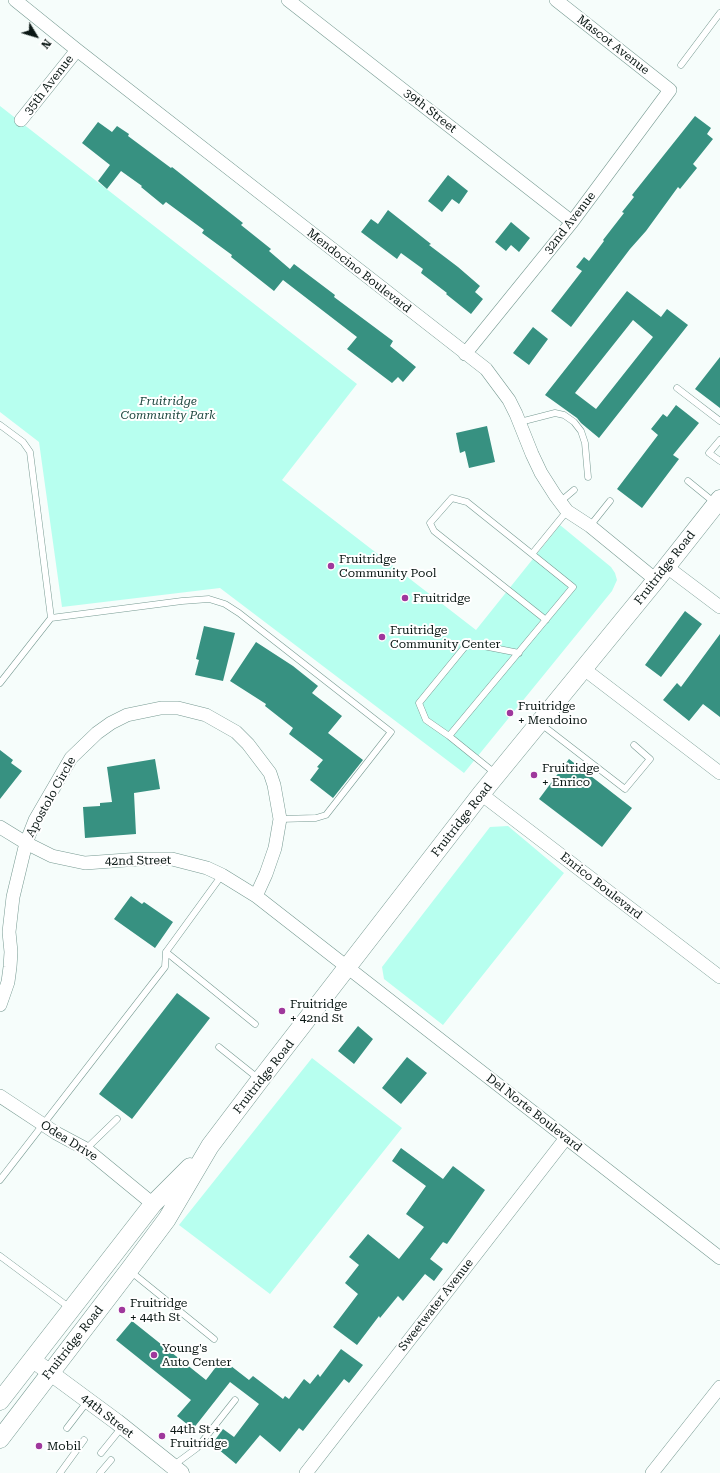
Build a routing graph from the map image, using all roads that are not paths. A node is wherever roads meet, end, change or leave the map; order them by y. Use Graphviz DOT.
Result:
graph roads {
  1 [pos="288,0"];
  2 [pos="556,0"];
  3 [pos="19,1"];
  4 [pos="720,13"];
  5 [pos="76,50"];
  6 [pos="681,65"];
  7 [pos="670,90"];
  8 [pos="21,120"];
  9 [pos="572,222"];
  10 [pos="465,354"];
  11 [pos="677,388"];
  12 [pos="720,421"];
  13 [pos="520,422"];
  14 [pos="0,425"];
  15 [pos="720,440"];
  16 [pos="720,461"];
  17 [pos="588,477"];
  18 [pos="688,481"];
  19 [pos="574,490"];
  20 [pos="719,501"];
  21 [pos="610,502"];
  22 [pos="564,506"];
  23 [pos="590,526"];
  24 [pos="532,554"];
  25 [pos="661,573"];
  26 [pos="720,607"];
  27 [pos="50,618"];
  28 [pos="546,620"];
  29 [pos="519,653"];
  30 [pos="584,669"];
  31 [pos="0,683"];
  32 [pos="539,723"];
  33 [pos="449,736"];
  34 [pos="634,745"];
  35 [pos="720,773"];
  36 [pos="498,775"];
  37 [pos="481,794"];
  38 [pos="280,819"];
  39 [pos="0,826"];
  40 [pos="26,843"];
  41 [pos="222,875"];
  42 [pos="256,896"];
  43 [pos="5,932"];
  44 [pos="166,952"];
  45 [pos="348,968"];
  46 [pos="720,977"];
  47 [pos="0,1005"];
  48 [pos="256,1024"];
  49 [pos="219,1046"];
  50 [pos="260,1080"];
  51 [pos="0,1096"];
  52 [pos="117,1119"];
  53 [pos="44,1125"];
  54 [pos="566,1138"];
  55 [pos="210,1146"];
  56 [pos="86,1149"];
  57 [pos="0,1180"];
  58 [pos="153,1204"];
  59 [pos="0,1256"];
  60 [pos="720,1258"];
  61 [pos="129,1270"];
  62 [pos="71,1309"];
  63 [pos="214,1339"];
  64 [pos="33,1360"];
  65 [pos="50,1372"];
  66 [pos="720,1387"];
  67 [pos="1,1399"];
  68 [pos="235,1400"];
  69 [pos="88,1401"];
  70 [pos="122,1427"];
  71 [pos="67,1428"];
  72 [pos="0,1439"];
  73 [pos="84,1440"];
  74 [pos="101,1453"];
  75 [pos="110,1460"];
  76 [pos="176,1470"];
  77 [pos="60,1473"];
  78 [pos="100,1473"];
  79 [pos="306,1473"];
  80 [pos="652,1473"];
  1 -- 9 [label="street, 39th Street"];
  2 -- 7 [label="street, Mascot Avenue"];
  3 -- 5 [label="street, Mendocino Boulevard"];
  4 -- 6 [label="lane"];
  5 -- 8 [label="street, 35th Avenue"];
  5 -- 10 [label="street, Mendocino Boulevard"];
  7 -- 9 [label="street, 32nd Avenue"];
  9 -- 10 [label="street, 32nd Avenue"];
  10 -- 13 [label="street, Mendocino Boulevard"];
  11 -- 12 [label="lane"];
  13 -- 17 [label="lane"];
  13 -- 22 [label="street, Mendocino Boulevard"];
  14 -- 27 [label="lane"];
  15 -- 16 [label="lane"];
  18 -- 20 [label="lane"];
  19 -- 22 [label="lane"];
  20 -- 25 [label="main road, Fruitridge Road"];
  21 -- 23 [label="lane"];
  22 -- 23 [label="street, Mendocino Boulevard"];
  22 -- 24 [label="lane"];
  23 -- 25 [label="street, Mendocino Boulevard"];
  24 -- 28 [label="lane"];
  24 -- 28 [label="lane"];
  25 -- 26 [label="street, Mendocino Boulevard"];
  25 -- 30 [label="main road, Fruitridge Road"];
  27 -- 31 [label="lane"];
  27 -- 38 [label="lane"];
  28 -- 29 [label="lane"];
  29 -- 33 [label="lane"];
  29 -- 33 [label="lane"];
  30 -- 32 [label="main road, Fruitridge Road"];
  30 -- 35 [label="street"];
  32 -- 34 [label="lane"];
  32 -- 36 [label="main road, Fruitridge Road"];
  33 -- 36 [label="lane"];
  36 -- 37 [label="main road, Fruitridge Road"];
  37 -- 45 [label="main road, Fruitridge Road"];
  37 -- 46 [label="street, Enrico Boulevard"];
  38 -- 40 [label="street, Apostolo Circle"];
  38 -- 42 [label="street, Apostolo Circle"];
  39 -- 40 [label="street, 42nd Street"];
  40 -- 41 [label="street, 42nd Street"];
  40 -- 43 [label="street, Apostolo Circle"];
  41 -- 42 [label="street, 42nd Street"];
  41 -- 44 [label="lane"];
  42 -- 45 [label="street, 42nd Street"];
  43 -- 47 [label="street, Apostolo Circle"];
  44 -- 48 [label="lane"];
  44 -- 53 [label="lane"];
  45 -- 50 [label="main road, Fruitridge Road"];
  45 -- 54 [label="street, Del Norte Boulevard"];
  49 -- 50 [label="lane"];
  50 -- 55 [label="main road, Fruitridge Road"];
  51 -- 53 [label="street, Odea Drive"];
  52 -- 56 [label="lane"];
  53 -- 56 [label="street, Odea Drive"];
  53 -- 57 [label="lane"];
  54 -- 60 [label="street, Del Norte Boulevard"];
  54 -- 79 [label="street, Sweetwater Avenue"];
  55 -- 58 [label="main road, Fruitridge Road"];
  55 -- 61 [label="main road, Fruitridge Road"];
  56 -- 58 [label="street, Odea Drive"];
  58 -- 62 [label="main road, Fruitridge Road"];
  59 -- 62 [label="lane"];
  61 -- 63 [label="lane"];
  61 -- 65 [label="main road, Fruitridge Road"];
  62 -- 64 [label="main road, Fruitridge Road"];
  64 -- 65 [label="street, 44th Street"];
  64 -- 67 [label="main road, Fruitridge Road"];
  65 -- 69 [label="street, 44th Street"];
  65 -- 72 [label="main road, Fruitridge Road"];
  66 -- 80 [label="street"];
  68 -- 76 [label="lane"];
  69 -- 70 [label="street, 44th Street"];
  69 -- 71 [label="lane"];
  70 -- 74 [label="lane"];
  70 -- 76 [label="street, 44th Street"];
  73 -- 77 [label="lane"];
  75 -- 78 [label="lane"];
}
